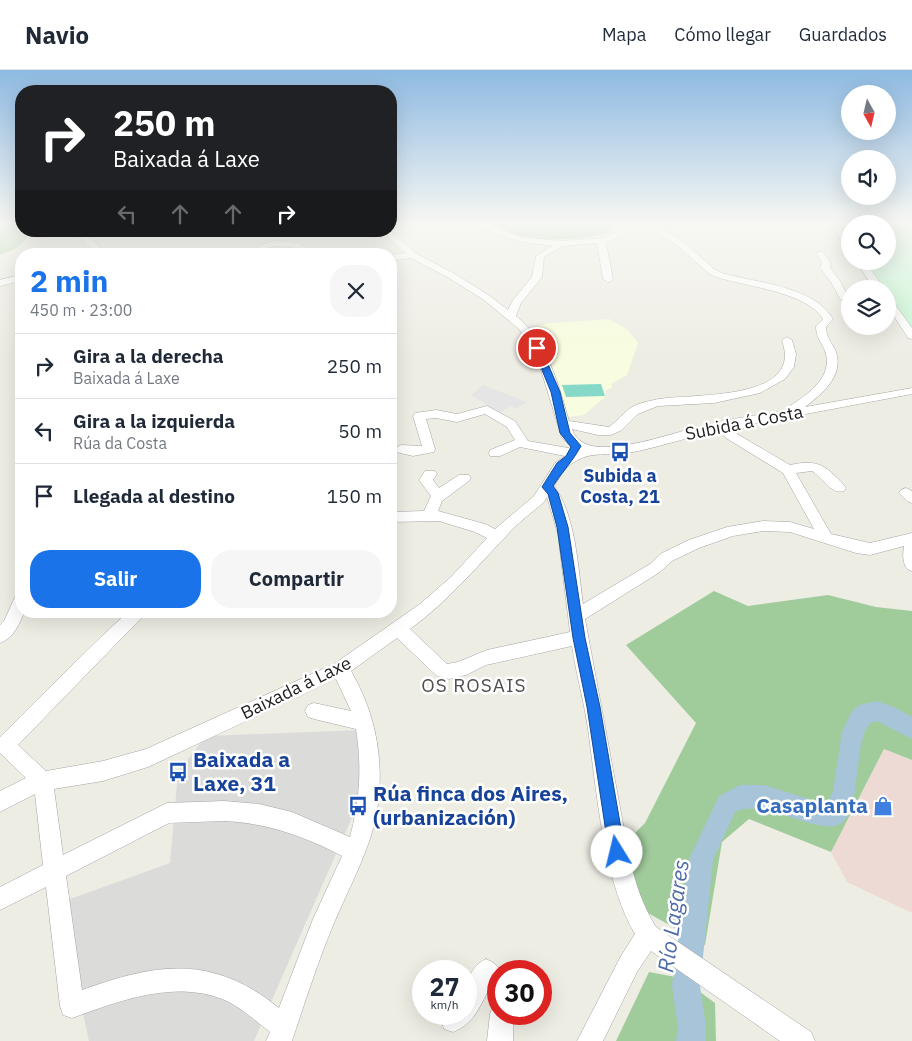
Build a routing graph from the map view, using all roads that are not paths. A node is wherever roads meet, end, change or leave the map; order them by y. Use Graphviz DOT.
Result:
graph roads {
  1 [pos="436,268"];
  2 [pos="538,268"];
  3 [pos="606,268"];
  4 [pos="708,268"];
  5 [pos="825,268"];
  6 [pos="608,279"];
  7 [pos="15,280"];
  8 [pos="0,284"];
  9 [pos="841,290"];
  10 [pos="841,300"];
  11 [pos="896,313"];
  12 [pos="512,317"];
  13 [pos="828,319"];
  14 [pos="912,336"];
  15 [pos="787,340"];
  16 [pos="912,392"];
  17 [pos="788,413"];
  18 [pos="744,421"];
  19 [pos="563,425"];
  20 [pos="521,442"];
  21 [pos="401,449"];
  22 [pos="572,452"];
  23 [pos="495,453"];
  24 [pos="788,470"];
  25 [pos="430,474"];
  26 [pos="464,478"];
  27 [pos="547,487"];
  28 [pos="839,488"];
  29 [pos="437,494"];
  30 [pos="431,516"];
  31 [pos="397,517"];
  32 [pos="825,536"];
  33 [pos="497,537"];
  34 [pos="912,539"];
  35 [pos="912,565"];
  36 [pos="15,615"];
  37 [pos="577,616"];
  38 [pos="132,618"];
  39 [pos="398,630"];
  40 [pos="0,636"];
  41 [pos="579,638"];
  42 [pos="340,670"];
  43 [pos="314,711"];
  44 [pos="364,722"];
  45 [pos="2,743"];
  46 [pos="43,781"];
  47 [pos="0,802"];
  48 [pos="355,851"];
  49 [pos="54,870"];
  50 [pos="0,899"];
  51 [pos="648,935"];
  52 [pos="487,972"];
  53 [pos="477,986"];
  54 [pos="501,1025"];
  55 [pos="282,1034"];
  56 [pos="500,1041"];
  57 [pos="590,1041"];
  58 [pos="802,1041"];
  1 -- 12 [label="street"];
  2 -- 12 [label="street"];
  3 -- 6 [label="street"];
  4 -- 13 [label="street"];
  5 -- 9 [label="street"];
  7 -- 8 [label="street"];
  10 -- 13 [label="street"];
  11 -- 14 [label="street"];
  12 -- 19 [label="street"];
  13 -- 17 [label="street"];
  15 -- 19 [label="street"];
  16 -- 17 [label="street, Subida á Costa"];
  17 -- 18 [label="street, Subida á Costa"];
  18 -- 22 [label="street, Subida á Costa"];
  18 -- 24 [label="street"];
  19 -- 22 [label="street"];
  20 -- 21 [label="street"];
  20 -- 22 [label="street, Subida á Costa"];
  20 -- 23 [label="street"];
  22 -- 27 [label="street, Baixada á Laxe"];
  24 -- 28 [label="street"];
  24 -- 32 [label="street"];
  25 -- 29 [label="street"];
  26 -- 29 [label="street"];
  27 -- 33 [label="street, Baixada á Laxe"];
  27 -- 37 [label="street"];
  29 -- 30 [label="street"];
  30 -- 31 [label="street"];
  30 -- 33 [label="street"];
  32 -- 34 [label="street"];
  32 -- 37 [label="street"];
  33 -- 39 [label="street, Baixada á Laxe"];
  34 -- 35 [label="street"];
  36 -- 40 [label="street"];
  37 -- 41 [label="street"];
  38 -- 45 [label="street"];
  39 -- 41 [label="street"];
  39 -- 42 [label="street, Baixada á Laxe"];
  41 -- 51 [label="street"];
  42 -- 44 [label="street"];
  42 -- 46 [label="street, Baixada á Laxe"];
  43 -- 44 [label="street"];
  44 -- 48 [label="street"];
  45 -- 46 [label="street"];
  46 -- 47 [label="street, Baixada á Laxe"];
  46 -- 49 [label="street"];
  48 -- 49 [label="street"];
  48 -- 55 [label="street"];
  49 -- 50 [label="street"];
  49 -- 55 [label="street"];
  51 -- 57 [label="street"];
  51 -- 58 [label="street"];
  52 -- 53 [label="street"];
  54 -- 56 [label="street"];
}
